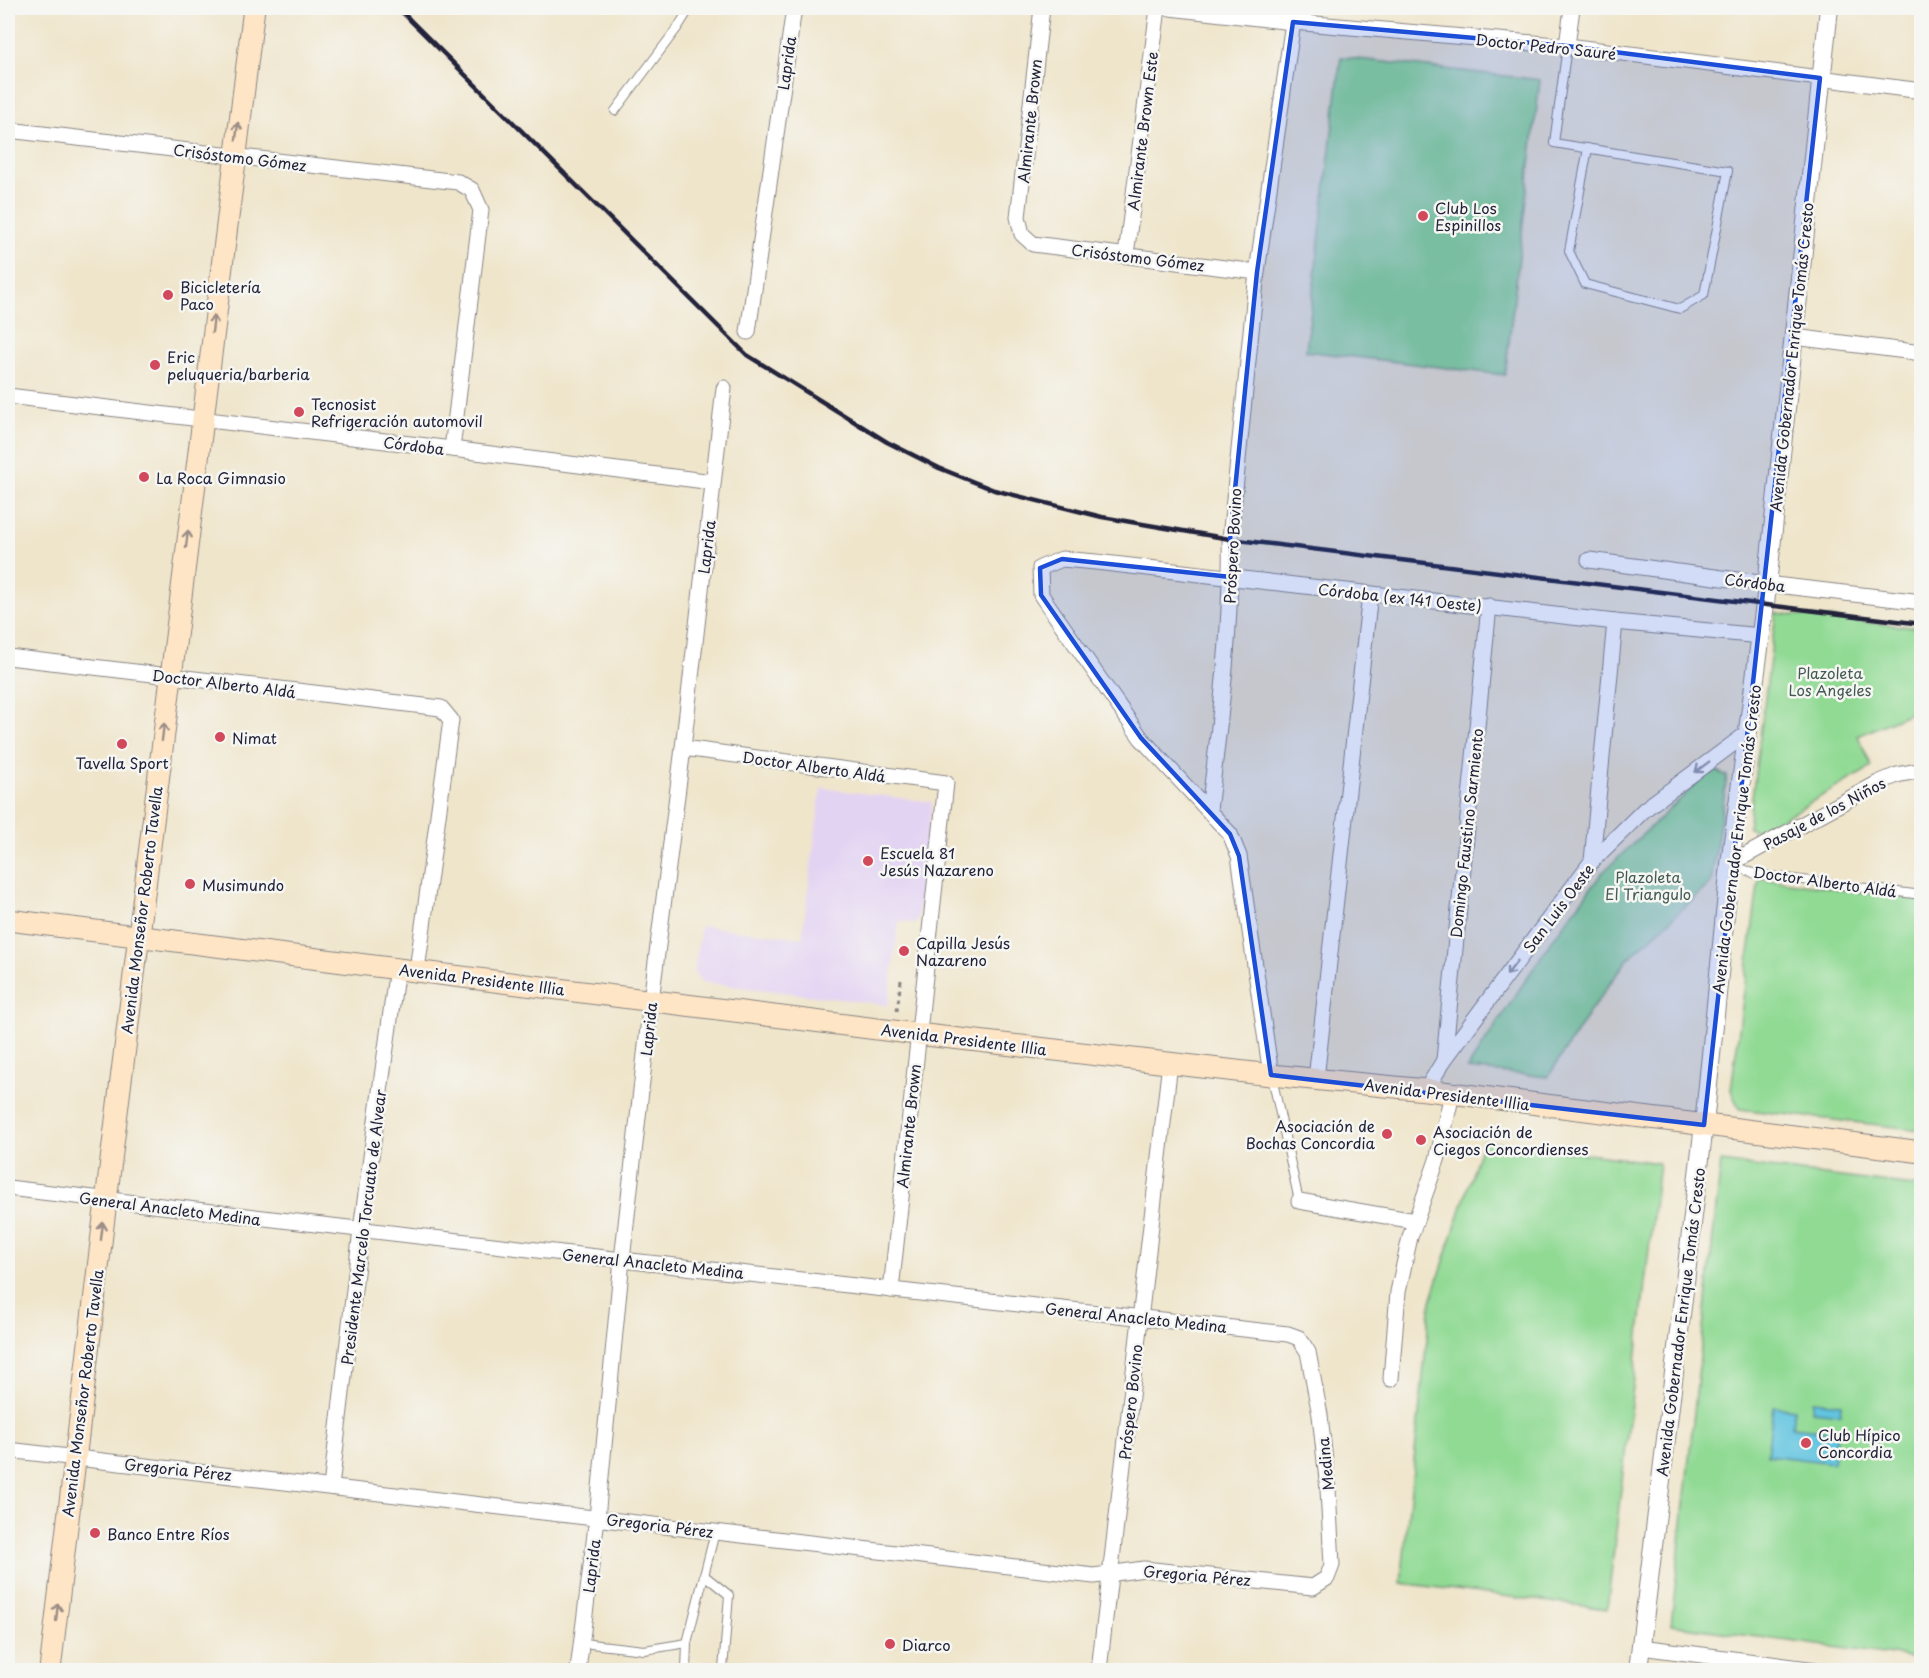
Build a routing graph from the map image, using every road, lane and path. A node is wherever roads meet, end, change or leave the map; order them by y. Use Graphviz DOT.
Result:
graph roads {
  1 [pos="254,8"];
  2 [pos="690,8"];
  3 [pos="794,8"];
  4 [pos="1042,8"];
  5 [pos="1158,8"];
  6 [pos="1170,8"];
  7 [pos="1572,8"];
  8 [pos="1829,8"];
  9 [pos="1294,15"];
  10 [pos="1567,46"];
  11 [pos="1820,78"];
  12 [pos="1922,91"];
  13 [pos="615,111"];
  14 [pos="8,130"];
  15 [pos="1588,148"];
  16 [pos="234,157"];
  17 [pos="1022,234"];
  18 [pos="1126,255"];
  19 [pos="1257,272"];
  20 [pos="748,332"];
  21 [pos="1794,337"];
  22 [pos="1922,353"];
  23 [pos="724,388"];
  24 [pos="8,396"];
  25 [pos="201,420"];
  26 [pos="452,449"];
  27 [pos="713,482"];
  28 [pos="1589,560"];
  29 [pos="1231,578"];
  30 [pos="1767,584"];
  31 [pos="1370,594"];
  32 [pos="1922,602"];
  33 [pos="1489,606"];
  34 [pos="1615,622"];
  35 [pos="1761,636"];
  36 [pos="8,657"];
  37 [pos="170,677"];
  38 [pos="441,708"];
  39 [pos="1749,732"];
  40 [pos="683,748"];
  41 [pos="1922,770"];
  42 [pos="946,783"];
  43 [pos="1209,810"];
  44 [pos="1593,861"];
  45 [pos="1730,864"];
  46 [pos="1922,895"];
  47 [pos="8,920"];
  48 [pos="138,936"];
  49 [pos="407,969"];
  50 [pos="901,980"];
  51 [pos="651,1001"];
  52 [pos="895,1031"];
  53 [pos="917,1034"];
  54 [pos="1444,1060"];
  55 [pos="1170,1063"];
  56 [pos="1271,1075"];
  57 [pos="1316,1080"];
  58 [pos="1426,1090"];
  59 [pos="1452,1094"];
  60 [pos="1704,1125"];
  61 [pos="1922,1152"];
  62 [pos="8,1188"];
  63 [pos="106,1201"];
  64 [pos="1299,1201"];
  65 [pos="1415,1221"];
  66 [pos="361,1230"];
  67 [pos="622,1260"];
  68 [pos="891,1290"];
  69 [pos="1140,1317"];
  70 [pos="1299,1338"];
  71 [pos="1391,1379"];
  72 [pos="8,1450"];
  73 [pos="74,1458"];
  74 [pos="330,1487"];
  75 [pos="597,1518"];
  76 [pos="715,1532"];
  77 [pos="1111,1574"];
  78 [pos="704,1575"];
  79 [pos="1313,1587"];
  80 [pos="582,1643"];
  81 [pos="687,1643"];
  82 [pos="1641,1647"];
  83 [pos="50,1671"];
  84 [pos="578,1671"];
  85 [pos="686,1671"];
  86 [pos="723,1671"];
  87 [pos="1099,1671"];
  88 [pos="1638,1671"];
  89 [pos="1816,1671"];
  16 -- 1 [label="main road, Avenida Monseñor Roberto Tavella, one-way"];
  2 -- 13 [label="lane"];
  3 -- 20 [label="street, Laprida"];
  4 -- 17 [label="street, Almirante Brown"];
  5 -- 18 [label="street, Almirante Brown Este"];
  6 -- 9 [label="street, Doctor Pedro Sauré"];
  7 -- 10 [label="street"];
  8 -- 11 [label="street, Avenida Gobernador Enrique Tomás Cresto"];
  9 -- 10 [label="street, Doctor Pedro Sauré"];
  9 -- 19 [label="street, Próspero Bovino"];
  10 -- 11 [label="street, Doctor Pedro Sauré"];
  10 -- 15 [label="lane"];
  11 -- 12 [label="street, Doctor Pedro Sauré"];
  11 -- 21 [label="street, Avenida Gobernador Enrique Tomás Cresto"];
  14 -- 16 [label="street, Crisóstomo Gómez"];
  15 -- 15 [label="lane"];
  25 -- 16 [label="main road, Avenida Monseñor Roberto Tavella, one-way"];
  16 -- 26 [label="street, Crisóstomo Gómez"];
  17 -- 18 [label="street, Crisóstomo Gómez"];
  18 -- 19 [label="street, Crisóstomo Gómez"];
  19 -- 29 [label="street, Próspero Bovino"];
  21 -- 22 [label="street"];
  21 -- 30 [label="street, Avenida Gobernador Enrique Tomás Cresto"];
  23 -- 27 [label="street, Laprida"];
  24 -- 25 [label="street, Córdoba"];
  25 -- 26 [label="street, Córdoba"];
  37 -- 25 [label="main road, Avenida Monseñor Roberto Tavella, one-way"];
  26 -- 27 [label="street, Córdoba"];
  27 -- 40 [label="street, Laprida"];
  28 -- 30 [label="street, Córdoba"];
  29 -- 31 [label="street, Córdoba (ex 141 Oeste)"];
  29 -- 43 [label="street, Próspero Bovino"];
  29 -- 43 [label="street, Córdoba (ex 141 Oeste)"];
  30 -- 32 [label="street, Córdoba"];
  30 -- 35 [label="street, Avenida Gobernador Enrique Tomás Cresto"];
  31 -- 33 [label="street, Córdoba (ex 141 Oeste)"];
  31 -- 57 [label="street"];
  33 -- 34 [label="street, Córdoba (ex 141 Oeste)"];
  33 -- 54 [label="street, Domingo Faustino Sarmiento"];
  34 -- 35 [label="street, Córdoba (ex 141 Oeste)"];
  34 -- 44 [label="street"];
  35 -- 39 [label="street, Avenida Gobernador Enrique Tomás Cresto"];
  36 -- 37 [label="street, Doctor Alberto Aldá"];
  37 -- 38 [label="street, Doctor Alberto Aldá"];
  48 -- 37 [label="main road, Avenida Monseñor Roberto Tavella, one-way"];
  38 -- 49 [label="street, Presidente Marcelo Torcuato de Alvear"];
  39 -- 44 [label="street, San Luis Oeste, one-way"];
  39 -- 45 [label="street, Avenida Gobernador Enrique Tomás Cresto"];
  40 -- 42 [label="street, Doctor Alberto Aldá"];
  40 -- 51 [label="street, Laprida"];
  41 -- 45 [label="street, Pasaje de los Niños"];
  42 -- 53 [label="street, Almirante Brown"];
  43 -- 56 [label="street"];
  44 -- 54 [label="street, San Luis Oeste, one-way"];
  45 -- 46 [label="lane, Doctor Alberto Aldá"];
  45 -- 60 [label="street, Avenida Gobernador Enrique Tomás Cresto"];
  47 -- 48 [label="main road, Avenida Presidente Illia"];
  48 -- 49 [label="main road, Avenida Presidente Illia"];
  48 -- 63 [label="main road, Avenida Monseñor Roberto Tavella"];
  49 -- 51 [label="main road, Avenida Presidente Illia"];
  49 -- 66 [label="street, Presidente Marcelo Torcuato de Alvear"];
  50 -- 52 [label="path"];
  51 -- 52 [label="main road, Avenida Presidente Illia"];
  51 -- 67 [label="street, Laprida"];
  52 -- 53 [label="main road, Avenida Presidente Illia"];
  53 -- 55 [label="main road, Avenida Presidente Illia"];
  53 -- 68 [label="street, Almirante Brown"];
  54 -- 58 [label="street, San Luis Oeste"];
  55 -- 56 [label="main road, Avenida Presidente Illia"];
  55 -- 69 [label="street, Próspero Bovino"];
  56 -- 57 [label="main road, Avenida Presidente Illia"];
  56 -- 64 [label="lane"];
  57 -- 58 [label="main road, Avenida Presidente Illia"];
  58 -- 59 [label="main road, Avenida Presidente Illia"];
  59 -- 60 [label="main road, Avenida Presidente Illia"];
  59 -- 65 [label="street"];
  60 -- 61 [label="main road, Avenida Presidente Illia"];
  60 -- 82 [label="street, Avenida Gobernador Enrique Tomás Cresto"];
  62 -- 63 [label="street, General Anacleto Medina"];
  63 -- 66 [label="street, General Anacleto Medina"];
  73 -- 63 [label="main road, Avenida Monseñor Roberto Tavella, one-way"];
  64 -- 65 [label="street"];
  65 -- 71 [label="street"];
  66 -- 67 [label="street, General Anacleto Medina"];
  66 -- 74 [label="street, Presidente Marcelo Torcuato de Alvear"];
  67 -- 68 [label="street, General Anacleto Medina"];
  67 -- 75 [label="street, Laprida"];
  68 -- 69 [label="street, General Anacleto Medina"];
  69 -- 70 [label="street, General Anacleto Medina"];
  69 -- 77 [label="street, Próspero Bovino"];
  70 -- 79 [label="street, Medina"];
  72 -- 73 [label="street, Gregoria Pérez"];
  73 -- 74 [label="street, Gregoria Pérez"];
  83 -- 73 [label="main road, Avenida Monseñor Roberto Tavella, one-way"];
  74 -- 75 [label="street, Gregoria Pérez"];
  75 -- 76 [label="street, Gregoria Pérez"];
  75 -- 80 [label="street, Laprida"];
  76 -- 77 [label="street, Gregoria Pérez"];
  76 -- 78 [label="lane"];
  77 -- 79 [label="street, Gregoria Pérez"];
  77 -- 87 [label="street, Próspero Bovino"];
  78 -- 81 [label="lane"];
  78 -- 86 [label="lane"];
  80 -- 81 [label="lane"];
  80 -- 84 [label="street, Laprida"];
  81 -- 85 [label="lane"];
  82 -- 88 [label="street, Avenida Gobernador Enrique Tomás Cresto"];
  82 -- 89 [label="street"];
}
